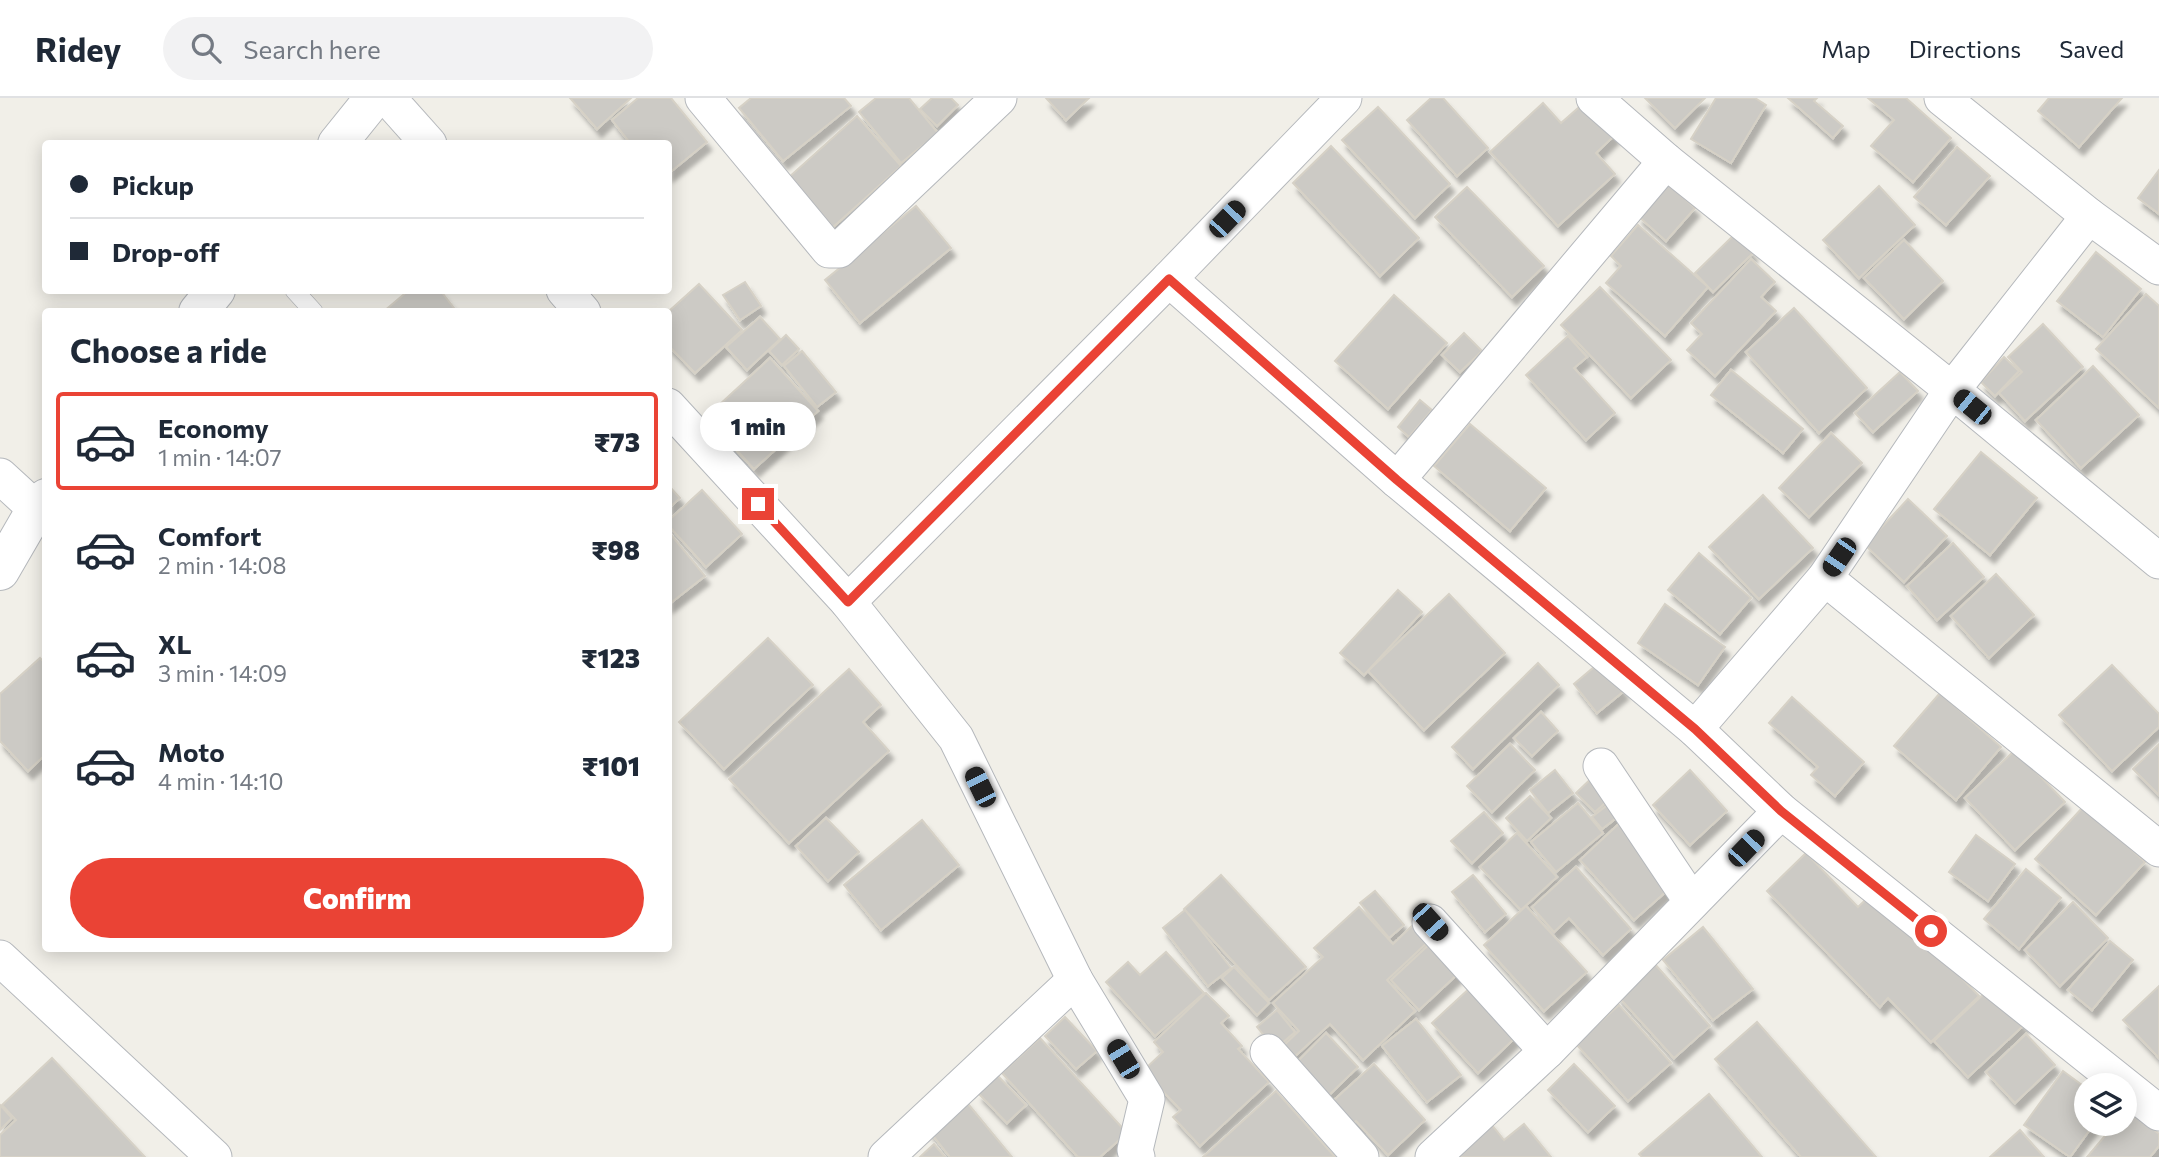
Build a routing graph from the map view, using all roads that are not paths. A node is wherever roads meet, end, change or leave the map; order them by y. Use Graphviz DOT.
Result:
graph roads {
  1 [pos="374,98"];
  2 [pos="388,98"];
  3 [pos="703,98"];
  4 [pos="999,98"];
  5 [pos="1344,98"];
  6 [pos="1594,98"];
  7 [pos="1942,98"];
  8 [pos="340,140"];
  9 [pos="425,140"];
  10 [pos="1666,161"];
  11 [pos="2089,216"];
  12 [pos="2159,267"];
  13 [pos="1169,279"];
  14 [pos="213,294"];
  15 [pos="298,294"];
  16 [pos="567,294"];
  17 [pos="201,308"];
  18 [pos="310,308"];
  19 [pos="580,308"];
  20 [pos="1951,390"];
  21 [pos="672,409"];
  22 [pos="0,476"];
  23 [pos="1397,480"];
  24 [pos="41,503"];
  25 [pos="2159,561"];
  26 [pos="0,571"];
  27 [pos="1825,578"];
  28 [pos="848,602"];
  29 [pos="1695,729"];
  30 [pos="1601,766"];
  31 [pos="1781,811"];
  32 [pos="2159,849"];
  33 [pos="1692,902"];
  34 [pos="1430,922"];
  35 [pos="0,958"];
  36 [pos="1074,980"];
  37 [pos="1547,1051"];
  38 [pos="1268,1052"];
  39 [pos="2159,1113"];
  40 [pos="214,1157"];
  41 [pos="886,1157"];
  42 [pos="1138,1157"];
  43 [pos="1361,1157"];
  44 [pos="1433,1157"];
  1 -- 8 [label="street"];
  2 -- 9 [label="street"];
  3 -- 4 [label="street"];
  5 -- 13 [label="street"];
  6 -- 10 [label="street"];
  7 -- 11 [label="street"];
  10 -- 20 [label="street"];
  10 -- 23 [label="street"];
  11 -- 12 [label="street"];
  11 -- 20 [label="street"];
  13 -- 23 [label="street"];
  13 -- 28 [label="street"];
  14 -- 17 [label="street"];
  15 -- 18 [label="lane"];
  16 -- 19 [label="street"];
  20 -- 25 [label="street"];
  20 -- 27 [label="street"];
  21 -- 28 [label="street"];
  22 -- 24 [label="street"];
  23 -- 29 [label="street"];
  24 -- 26 [label="street"];
  27 -- 29 [label="street"];
  27 -- 32 [label="street"];
  28 -- 36 [label="street"];
  29 -- 31 [label="street"];
  30 -- 33 [label="street"];
  31 -- 33 [label="street"];
  31 -- 39 [label="street"];
  33 -- 37 [label="street"];
  34 -- 37 [label="street"];
  35 -- 40 [label="street"];
  36 -- 41 [label="street"];
  36 -- 42 [label="street"];
  37 -- 44 [label="street"];
  38 -- 43 [label="street"];
}
